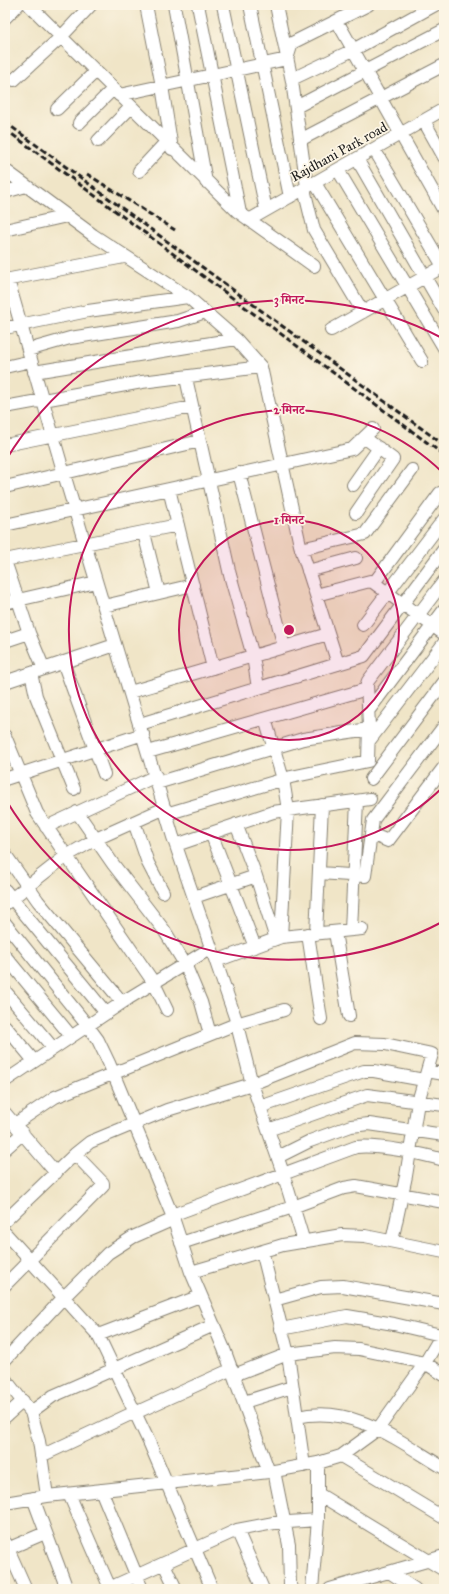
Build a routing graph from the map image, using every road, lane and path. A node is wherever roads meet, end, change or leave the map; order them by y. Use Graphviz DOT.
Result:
graph roads {
  1 [pos="18,5"];
  2 [pos="29,5"];
  3 [pos="91,5"];
  4 [pos="146,5"];
  5 [pos="174,5"];
  6 [pos="198,5"];
  7 [pos="223,5"];
  8 [pos="250,5"];
  9 [pos="276,5"];
  10 [pos="368,5"];
  11 [pos="434,5"];
  12 [pos="5,18"];
  13 [pos="338,21"];
  14 [pos="444,30"];
  15 [pos="61,37"];
  16 [pos="354,50"];
  17 [pos="287,59"];
  18 [pos="262,64"];
  19 [pos="444,64"];
  20 [pos="237,70"];
  21 [pos="96,71"];
  22 [pos="366,72"];
  23 [pos="212,75"];
  24 [pos="292,79"];
  25 [pos="14,80"];
  26 [pos="188,80"];
  27 [pos="162,86"];
  28 [pos="116,92"];
  29 [pos="380,97"];
  30 [pos="131,107"];
  31 [pos="296,107"];
  32 [pos="444,109"];
  33 [pos="57,110"];
  34 [pos="424,121"];
  35 [pos="79,122"];
  36 [pos="400,134"];
  37 [pos="300,140"];
  38 [pos="98,141"];
  39 [pos="169,145"];
  40 [pos="374,149"];
  41 [pos="444,157"];
  42 [pos="357,159"];
  43 [pos="5,170"];
  44 [pos="338,170"];
  45 [pos="139,171"];
  46 [pos="206,182"];
  47 [pos="26,186"];
  48 [pos="309,186"];
  49 [pos="5,192"];
  50 [pos="290,197"];
  51 [pos="266,210"];
  52 [pos="444,211"];
  53 [pos="67,216"];
  54 [pos="244,216"];
  55 [pos="5,230"];
  56 [pos="124,257"];
  57 [pos="314,266"];
  58 [pos="444,267"];
  59 [pos="424,278"];
  60 [pos="7,280"];
  61 [pos="407,287"];
  62 [pos="188,297"];
  63 [pos="385,300"];
  64 [pos="444,310"];
  65 [pos="205,312"];
  66 [pos="363,312"];
  67 [pos="21,324"];
  68 [pos="5,328"];
  69 [pos="331,330"];
  70 [pos="236,339"];
  71 [pos="444,348"];
  72 [pos="31,361"];
  73 [pos="422,361"];
  74 [pos="261,367"];
  75 [pos="5,368"];
  76 [pos="186,378"];
  77 [pos="42,400"];
  78 [pos="5,407"];
  79 [pos="192,407"];
  80 [pos="52,435"];
  81 [pos="200,441"];
  82 [pos="5,445"];
  83 [pos="379,448"];
  84 [pos="282,464"];
  85 [pos="412,470"];
  86 [pos="239,473"];
  87 [pos="64,474"];
  88 [pos="208,480"];
  89 [pos="353,484"];
  90 [pos="5,487"];
  91 [pos="169,489"];
  92 [pos="440,493"];
  93 [pos="74,510"];
  94 [pos="356,513"];
  95 [pos="444,519"];
  96 [pos="5,525"];
  97 [pos="178,525"];
  98 [pos="144,533"];
  99 [pos="85,543"];
  100 [pos="301,549"];
  101 [pos="444,549"];
  102 [pos="356,558"];
  103 [pos="5,560"];
  104 [pos="308,571"];
  105 [pos="444,580"];
  106 [pos="96,582"];
  107 [pos="374,582"];
  108 [pos="193,585"];
  109 [pos="388,592"];
  110 [pos="159,593"];
  111 [pos="316,595"];
  112 [pos="17,600"];
  113 [pos="5,603"];
  114 [pos="403,604"];
  115 [pos="104,606"];
  116 [pos="444,610"];
  117 [pos="418,615"];
  118 [pos="363,625"];
  119 [pos="432,625"];
  120 [pos="29,633"];
  121 [pos="328,634"];
  122 [pos="444,634"];
  123 [pos="5,640"];
  124 [pos="444,643"];
  125 [pos="116,645"];
  126 [pos="284,647"];
  127 [pos="253,656"];
  128 [pos="63,662"];
  129 [pos="338,664"];
  130 [pos="213,668"];
  131 [pos="44,669"];
  132 [pos="32,673"];
  133 [pos="5,682"];
  134 [pos="444,682"];
  135 [pos="258,688"];
  136 [pos="367,689"];
  137 [pos="130,692"];
  138 [pos="369,710"];
  139 [pos="265,719"];
  140 [pos="444,726"];
  141 [pos="141,729"];
  142 [pos="369,729"];
  143 [pos="5,736"];
  144 [pos="369,741"];
  145 [pos="96,749"];
  146 [pos="273,749"];
  147 [pos="148,752"];
  148 [pos="63,760"];
  149 [pos="444,767"];
  150 [pos="20,773"];
  151 [pos="104,774"];
  152 [pos="5,779"];
  153 [pos="283,779"];
  154 [pos="371,779"];
  155 [pos="157,780"];
  156 [pos="74,789"];
  157 [pos="370,800"];
  158 [pos="357,801"];
  159 [pos="322,805"];
  160 [pos="288,810"];
  161 [pos="165,811"];
  162 [pos="78,812"];
  163 [pos="134,822"];
  164 [pos="236,824"];
  165 [pos="46,827"];
  166 [pos="210,833"];
  167 [pos="371,834"];
  168 [pos="96,839"];
  169 [pos="176,845"];
  170 [pos="5,854"];
  171 [pos="66,856"];
  172 [pos="319,873"];
  173 [pos="354,875"];
  174 [pos="256,876"];
  175 [pos="230,885"];
  176 [pos="28,887"];
  177 [pos="163,892"];
  178 [pos="194,897"];
  179 [pos="7,898"];
  180 [pos="5,924"];
  181 [pos="335,932"];
  182 [pos="312,934"];
  183 [pos="278,938"];
  184 [pos="255,947"];
  185 [pos="211,948"];
  186 [pos="5,956"];
  187 [pos="216,961"];
  188 [pos="186,964"];
  189 [pos="154,983"];
  190 [pos="5,991"];
  191 [pos="122,1002"];
  192 [pos="167,1010"];
  193 [pos="284,1010"];
  194 [pos="106,1013"];
  195 [pos="349,1016"];
  196 [pos="321,1019"];
  197 [pos="236,1024"];
  198 [pos="87,1025"];
  199 [pos="5,1026"];
  200 [pos="210,1034"];
  201 [pos="71,1036"];
  202 [pos="53,1048"];
  203 [pos="34,1061"];
  204 [pos="114,1073"];
  205 [pos="444,1074"];
  206 [pos="426,1075"];
  207 [pos="7,1076"];
  208 [pos="252,1084"];
  209 [pos="418,1102"];
  210 [pos="444,1105"];
  211 [pos="260,1107"];
  212 [pos="5,1113"];
  213 [pos="134,1123"];
  214 [pos="19,1129"];
  215 [pos="268,1130"];
  216 [pos="413,1130"];
  217 [pos="444,1135"];
  218 [pos="5,1150"];
  219 [pos="408,1153"];
  220 [pos="74,1154"];
  221 [pos="278,1156"];
  222 [pos="444,1160"];
  223 [pos="56,1173"];
  224 [pos="283,1173"];
  225 [pos="402,1193"];
  226 [pos="444,1202"];
  227 [pos="294,1207"];
  228 [pos="173,1217"];
  229 [pos="5,1221"];
  230 [pos="5,1233"];
  231 [pos="392,1241"];
  232 [pos="304,1242"];
  233 [pos="181,1243"];
  234 [pos="262,1251"];
  235 [pos="444,1252"];
  236 [pos="30,1259"];
  237 [pos="191,1272"];
  238 [pos="5,1285"];
  239 [pos="64,1296"];
  240 [pos="200,1296"];
  241 [pos="274,1300"];
  242 [pos="444,1304"];
  243 [pos="214,1325"];
  244 [pos="281,1329"];
  245 [pos="443,1333"];
  246 [pos="98,1335"];
  247 [pos="288,1354"];
  248 [pos="5,1360"];
  249 [pos="425,1363"];
  250 [pos="114,1369"];
  251 [pos="233,1372"];
  252 [pos="444,1375"];
  253 [pos="5,1379"];
  254 [pos="292,1387"];
  255 [pos="23,1401"];
  256 [pos="244,1402"];
  257 [pos="30,1412"];
  258 [pos="135,1413"];
  259 [pos="5,1416"];
  260 [pos="297,1417"];
  261 [pos="378,1429"];
  262 [pos="41,1456"];
  263 [pos="342,1456"];
  264 [pos="318,1463"];
  265 [pos="304,1466"];
  266 [pos="444,1468"];
  267 [pos="271,1472"];
  268 [pos="167,1483"];
  269 [pos="101,1490"];
  270 [pos="68,1494"];
  271 [pos="320,1495"];
  272 [pos="47,1496"];
  273 [pos="33,1498"];
  274 [pos="5,1503"];
  275 [pos="444,1518"];
  276 [pos="318,1520"];
  277 [pos="285,1522"];
  278 [pos="237,1530"];
  279 [pos="45,1533"];
  280 [pos="6,1547"];
  281 [pos="195,1549"];
  282 [pos="444,1556"];
  283 [pos="429,1560"];
  284 [pos="164,1564"];
  285 [pos="444,1570"];
  286 [pos="389,1572"];
  287 [pos="136,1577"];
  288 [pos="358,1586"];
  289 [pos="108,1588"];
  290 [pos="26,1589"];
  291 [pos="67,1589"];
  292 [pos="142,1589"];
  293 [pos="176,1589"];
  294 [pos="212,1589"];
  295 [pos="263,1589"];
  296 [pos="292,1589"];
  297 [pos="312,1589"];
  298 [pos="330,1589"];
  299 [pos="415,1589"];
  1 -- 12 [label="street"];
  2 -- 15 [label="street"];
  3 -- 15 [label="street"];
  4 -- 27 [label="street"];
  5 -- 26 [label="street"];
  6 -- 23 [label="street"];
  7 -- 20 [label="street"];
  8 -- 18 [label="street"];
  9 -- 17 [label="street"];
  10 -- 13 [label="street"];
  11 -- 16 [label="street"];
  13 -- 16 [label="street"];
  13 -- 17 [label="street"];
  14 -- 22 [label="street"];
  15 -- 21 [label="street"];
  15 -- 25 [label="street"];
  16 -- 22 [label="street"];
  16 -- 24 [label="street"];
  17 -- 18 [label="street"];
  17 -- 24 [label="street"];
  18 -- 20 [label="street"];
  18 -- 50 [label="street"];
  19 -- 29 [label="street"];
  20 -- 23 [label="street"];
  20 -- 51 [label="street"];
  21 -- 28 [label="street"];
  21 -- 33 [label="street"];
  22 -- 29 [label="street"];
  22 -- 31 [label="street"];
  23 -- 26 [label="street"];
  23 -- 54 [label="street"];
  24 -- 31 [label="street"];
  26 -- 27 [label="street"];
  26 -- 46 [label="street"];
  27 -- 28 [label="street"];
  27 -- 39 [label="street"];
  28 -- 30 [label="street"];
  28 -- 35 [label="street"];
  29 -- 36 [label="street"];
  29 -- 37 [label="street"];
  30 -- 38 [label="street"];
  30 -- 39 [label="street"];
  31 -- 37 [label="street"];
  32 -- 34 [label="street, Rajdhani Park road"];
  34 -- 36 [label="street, Rajdhani Park road"];
  34 -- 41 [label="street"];
  36 -- 40 [label="street, Rajdhani Park road"];
  36 -- 52 [label="street"];
  37 -- 48 [label="street"];
  39 -- 45 [label="street"];
  39 -- 46 [label="street"];
  40 -- 42 [label="street, Rajdhani Park road"];
  40 -- 58 [label="street"];
  42 -- 44 [label="street, Rajdhani Park road"];
  42 -- 59 [label="street"];
  43 -- 47 [label="street"];
  44 -- 48 [label="street, Rajdhani Park road"];
  44 -- 61 [label="street"];
  46 -- 54 [label="street"];
  47 -- 49 [label="street"];
  47 -- 53 [label="street"];
  48 -- 50 [label="street, Rajdhani Park road"];
  48 -- 63 [label="street"];
  48 -- 66 [label="street"];
  50 -- 51 [label="street, Rajdhani Park road"];
  51 -- 54 [label="street, Rajdhani Park road"];
  53 -- 55 [label="street"];
  53 -- 56 [label="street"];
  54 -- 57 [label="street"];
  56 -- 60 [label="street"];
  56 -- 62 [label="street"];
  58 -- 59 [label="street"];
  59 -- 61 [label="street"];
  59 -- 64 [label="street"];
  60 -- 67 [label="street"];
  61 -- 63 [label="street"];
  61 -- 71 [label="street"];
  62 -- 65 [label="street"];
  62 -- 67 [label="street"];
  63 -- 66 [label="street"];
  63 -- 73 [label="street"];
  65 -- 70 [label="street"];
  65 -- 72 [label="street"];
  66 -- 69 [label="street"];
  67 -- 68 [label="street"];
  67 -- 72 [label="street"];
  70 -- 72 [label="street"];
  70 -- 74 [label="street"];
  72 -- 75 [label="street"];
  72 -- 77 [label="street"];
  74 -- 76 [label="street"];
  74 -- 84 [label="street"];
  76 -- 77 [label="street"];
  76 -- 79 [label="street"];
  77 -- 78 [label="street"];
  77 -- 80 [label="street"];
  79 -- 80 [label="street"];
  79 -- 81 [label="street"];
  80 -- 82 [label="street"];
  80 -- 87 [label="street"];
  81 -- 87 [label="street"];
  81 -- 88 [label="street"];
  83 -- 84 [label="street"];
  83 -- 89 [label="street"];
  83 -- 94 [label="street"];
  84 -- 86 [label="street"];
  84 -- 100 [label="street"];
  85 -- 100 [label="street"];
  86 -- 88 [label="street"];
  86 -- 126 [label="street"];
  87 -- 90 [label="street"];
  87 -- 93 [label="street"];
  88 -- 91 [label="street"];
  88 -- 127 [label="street"];
  91 -- 93 [label="street"];
  91 -- 97 [label="street"];
  92 -- 107 [label="street"];
  93 -- 96 [label="street"];
  93 -- 99 [label="street"];
  95 -- 109 [label="street"];
  97 -- 98 [label="street"];
  97 -- 108 [label="street"];
  98 -- 99 [label="street"];
  98 -- 110 [label="street"];
  99 -- 103 [label="street"];
  99 -- 106 [label="street"];
  100 -- 104 [label="street"];
  101 -- 114 [label="street"];
  102 -- 104 [label="street"];
  103 -- 112 [label="street"];
  104 -- 111 [label="street"];
  105 -- 117 [label="street"];
  106 -- 112 [label="street"];
  106 -- 115 [label="street"];
  107 -- 109 [label="street"];
  107 -- 111 [label="street"];
  108 -- 110 [label="street"];
  108 -- 130 [label="street"];
  109 -- 114 [label="street"];
  109 -- 118 [label="street"];
  110 -- 115 [label="street"];
  111 -- 121 [label="street"];
  112 -- 113 [label="street"];
  112 -- 120 [label="street"];
  114 -- 117 [label="street"];
  114 -- 129 [label="street"];
  115 -- 125 [label="street"];
  116 -- 119 [label="street"];
  117 -- 119 [label="street"];
  117 -- 136 [label="street"];
  119 -- 122 [label="street"];
  119 -- 138 [label="street"];
  120 -- 123 [label="street"];
  120 -- 131 [label="street"];
  121 -- 126 [label="street"];
  121 -- 129 [label="street"];
  124 -- 144 [label="street"];
  125 -- 128 [label="street"];
  125 -- 137 [label="street"];
  126 -- 127 [label="street"];
  127 -- 130 [label="street"];
  127 -- 135 [label="street"];
  128 -- 131 [label="street"];
  128 -- 145 [label="street"];
  129 -- 135 [label="street"];
  130 -- 137 [label="street"];
  131 -- 132 [label="street"];
  132 -- 133 [label="street"];
  132 -- 148 [label="street"];
  134 -- 154 [label="street"];
  135 -- 141 [label="street"];
  136 -- 138 [label="street"];
  136 -- 139 [label="street"];
  137 -- 141 [label="street"];
  138 -- 142 [label="street"];
  139 -- 146 [label="street"];
  139 -- 147 [label="street"];
  140 -- 167 [label="street"];
  141 -- 145 [label="street"];
  141 -- 147 [label="street"];
  142 -- 144 [label="street"];
  142 -- 146 [label="street"];
  143 -- 150 [label="street"];
  144 -- 153 [label="street"];
  145 -- 148 [label="street"];
  145 -- 151 [label="street"];
  146 -- 153 [label="street"];
  146 -- 155 [label="street"];
  147 -- 155 [label="street"];
  148 -- 150 [label="street"];
  148 -- 156 [label="street"];
  149 -- 167 [label="street"];
  150 -- 152 [label="street"];
  150 -- 165 [label="street"];
  153 -- 160 [label="street"];
  153 -- 161 [label="street"];
  155 -- 161 [label="street"];
  155 -- 162 [label="street"];
  157 -- 158 [label="street"];
  158 -- 159 [label="street"];
  158 -- 173 [label="street"];
  159 -- 160 [label="street"];
  159 -- 172 [label="street"];
  160 -- 164 [label="street"];
  160 -- 183 [label="street"];
  161 -- 163 [label="street"];
  161 -- 169 [label="street"];
  162 -- 165 [label="street"];
  162 -- 168 [label="street"];
  163 -- 168 [label="street"];
  163 -- 177 [label="street"];
  164 -- 166 [label="street"];
  164 -- 174 [label="street"];
  165 -- 171 [label="street"];
  166 -- 169 [label="street"];
  166 -- 175 [label="street"];
  167 -- 173 [label="street"];
  168 -- 171 [label="street"];
  168 -- 188 [label="street"];
  169 -- 178 [label="street"];
  170 -- 176 [label="street"];
  171 -- 176 [label="street"];
  171 -- 189 [label="street"];
  172 -- 173 [label="street"];
  172 -- 182 [label="street"];
  173 -- 181 [label="street"];
  174 -- 175 [label="street"];
  174 -- 183 [label="street"];
  175 -- 178 [label="street"];
  175 -- 184 [label="street"];
  176 -- 179 [label="street"];
  176 -- 191 [label="street"];
  178 -- 185 [label="street"];
  179 -- 194 [label="street"];
  180 -- 198 [label="street"];
  181 -- 182 [label="street"];
  181 -- 195 [label="street"];
  182 -- 183 [label="street"];
  182 -- 196 [label="street"];
  183 -- 184 [label="street"];
  184 -- 187 [label="street"];
  185 -- 187 [label="street"];
  185 -- 188 [label="street"];
  186 -- 201 [label="street"];
  187 -- 197 [label="street"];
  188 -- 189 [label="street"];
  188 -- 200 [label="street"];
  189 -- 191 [label="street"];
  189 -- 192 [label="street"];
  190 -- 202 [label="street"];
  191 -- 194 [label="street"];
  193 -- 197 [label="street"];
  194 -- 198 [label="street"];
  197 -- 200 [label="street"];
  197 -- 208 [label="street"];
  198 -- 201 [label="street"];
  198 -- 204 [label="street"];
  199 -- 203 [label="street"];
  200 -- 204 [label="street"];
  201 -- 202 [label="street"];
  202 -- 203 [label="street"];
  203 -- 207 [label="street"];
  204 -- 213 [label="street"];
  204 -- 214 [label="street"];
  205 -- 206 [label="street"];
  206 -- 208 [label="street"];
  206 -- 209 [label="street"];
  206 -- 211 [label="street"];
  208 -- 211 [label="street"];
  208 -- 213 [label="street"];
  209 -- 210 [label="street"];
  209 -- 215 [label="street"];
  209 -- 216 [label="street"];
  211 -- 215 [label="street"];
  212 -- 214 [label="street"];
  213 -- 220 [label="street"];
  213 -- 228 [label="street"];
  214 -- 218 [label="street"];
  214 -- 223 [label="street"];
  215 -- 221 [label="street"];
  216 -- 217 [label="street"];
  216 -- 219 [label="street"];
  216 -- 221 [label="street"];
  219 -- 222 [label="street"];
  219 -- 224 [label="street"];
  219 -- 225 [label="street"];
  220 -- 223 [label="street"];
  220 -- 236 [label="street"];
  221 -- 224 [label="street"];
  223 -- 229 [label="street"];
  224 -- 227 [label="street"];
  224 -- 228 [label="street"];
  225 -- 226 [label="street"];
  225 -- 227 [label="street"];
  225 -- 231 [label="street"];
  227 -- 232 [label="street"];
  227 -- 233 [label="street"];
  228 -- 233 [label="street"];
  228 -- 239 [label="street"];
  230 -- 236 [label="street"];
  231 -- 232 [label="street"];
  231 -- 235 [label="street"];
  232 -- 234 [label="street"];
  233 -- 237 [label="street"];
  234 -- 237 [label="street"];
  234 -- 241 [label="street"];
  236 -- 238 [label="street"];
  236 -- 239 [label="street"];
  237 -- 240 [label="street"];
  239 -- 246 [label="street"];
  239 -- 248 [label="street"];
  240 -- 243 [label="street"];
  240 -- 246 [label="street"];
  241 -- 242 [label="street"];
  241 -- 244 [label="street"];
  243 -- 250 [label="street"];
  243 -- 251 [label="street"];
  244 -- 245 [label="street"];
  244 -- 247 [label="street"];
  245 -- 249 [label="street"];
  246 -- 250 [label="street"];
  247 -- 249 [label="street"];
  247 -- 251 [label="street"];
  247 -- 254 [label="street"];
  249 -- 252 [label="street"];
  249 -- 261 [label="street"];
  250 -- 257 [label="street"];
  250 -- 258 [label="street"];
  251 -- 256 [label="street"];
  251 -- 258 [label="street"];
  253 -- 255 [label="street"];
  254 -- 256 [label="street"];
  254 -- 260 [label="street"];
  255 -- 257 [label="street"];
  255 -- 259 [label="street"];
  256 -- 267 [label="street"];
  257 -- 262 [label="street"];
  258 -- 262 [label="street"];
  258 -- 268 [label="street"];
  260 -- 261 [label="street"];
  260 -- 265 [label="street"];
  261 -- 263 [label="street"];
  261 -- 266 [label="street"];
  262 -- 272 [label="street"];
  263 -- 264 [label="street"];
  263 -- 275 [label="street"];
  264 -- 265 [label="street"];
  264 -- 271 [label="street"];
  265 -- 267 [label="street"];
  267 -- 268 [label="street"];
  267 -- 277 [label="street"];
  268 -- 269 [label="street"];
  268 -- 281 [label="street"];
  269 -- 270 [label="street"];
  269 -- 287 [label="street"];
  270 -- 272 [label="street"];
  270 -- 289 [label="street"];
  271 -- 276 [label="street"];
  271 -- 283 [label="street"];
  272 -- 273 [label="street"];
  273 -- 274 [label="street"];
  273 -- 279 [label="street"];
  276 -- 277 [label="street"];
  276 -- 297 [label="street"];
  277 -- 278 [label="street"];
  277 -- 296 [label="street"];
  278 -- 281 [label="street"];
  278 -- 295 [label="street"];
  279 -- 280 [label="street"];
  279 -- 291 [label="street"];
  280 -- 290 [label="street"];
  281 -- 284 [label="street"];
  281 -- 294 [label="street"];
  282 -- 283 [label="street"];
  283 -- 285 [label="street"];
  283 -- 286 [label="street"];
  284 -- 287 [label="street"];
  284 -- 293 [label="street"];
  286 -- 288 [label="street"];
  286 -- 299 [label="street"];
  287 -- 289 [label="street"];
  287 -- 292 [label="street"];
  288 -- 298 [label="street"];
}
